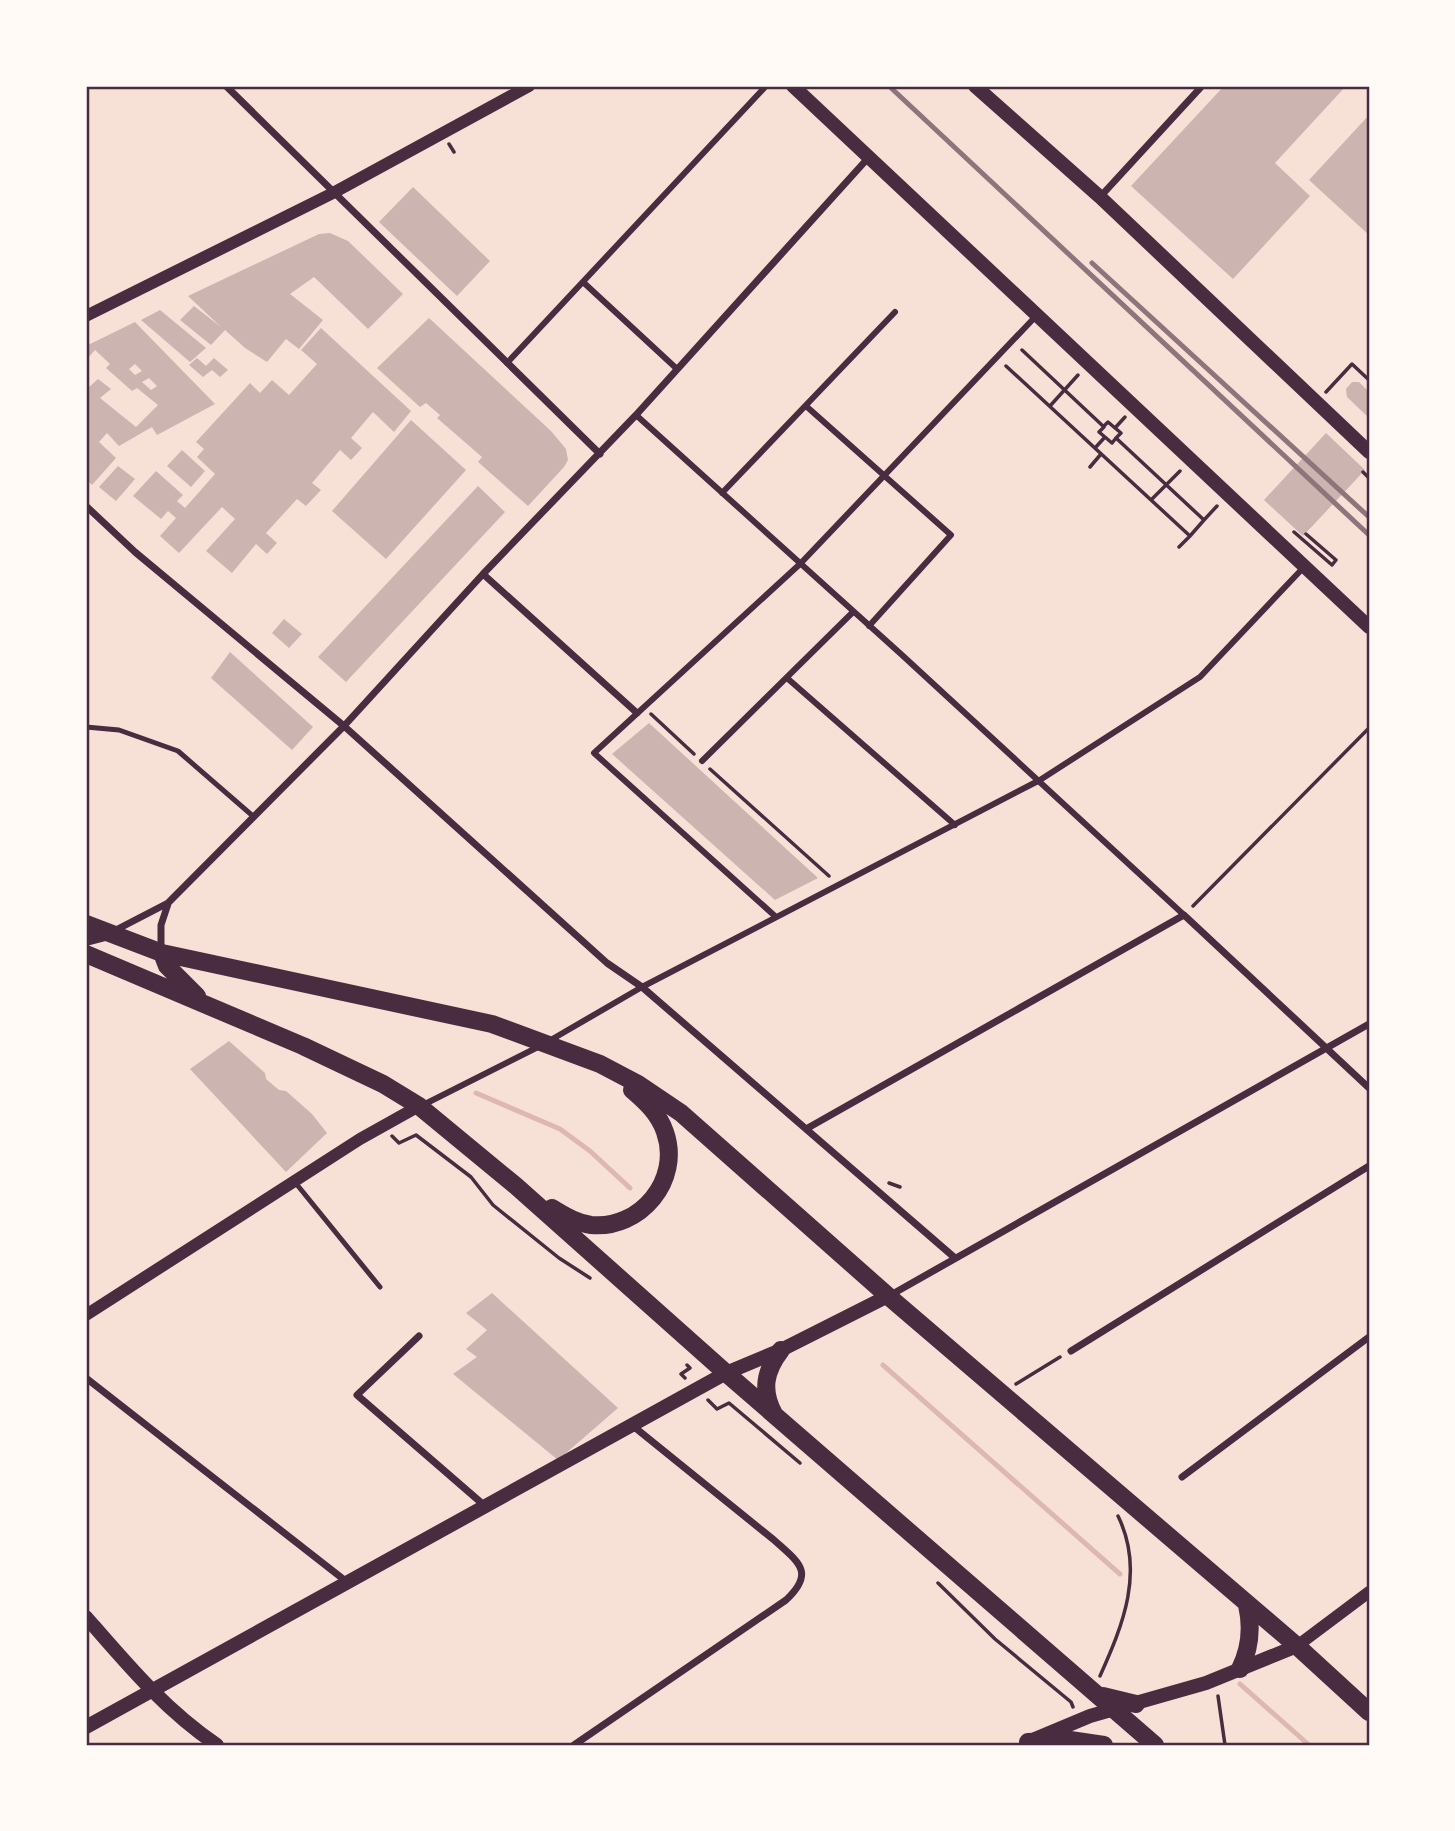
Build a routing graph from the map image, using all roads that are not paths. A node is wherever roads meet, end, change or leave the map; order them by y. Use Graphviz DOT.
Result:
graph roads {
  1 [pos="226,86"];
  2 [pos="529,86"];
  3 [pos="766,86"];
  4 [pos="793,86"];
  5 [pos="975,86"];
  6 [pos="1202,86"];
  7 [pos="870,156"];
  8 [pos="333,193"];
  9 [pos="1100,197"];
  10 [pos="583,282"];
  11 [pos="895,312"];
  12 [pos="1038,314"];
  13 [pos="86,316"];
  14 [pos="508,363"];
  15 [pos="677,369"];
  16 [pos="806,406"];
  17 [pos="636,415"];
  18 [pos="1369,452"];
  19 [pos="600,454"];
  20 [pos="885,476"];
  21 [pos="722,493"];
  22 [pos="86,506"];
  23 [pos="800,564"];
  24 [pos="1304,567"];
  25 [pos="483,574"];
  26 [pos="853,612"];
  27 [pos="869,626"];
  28 [pos="1369,627"];
  29 [pos="787,678"];
  30 [pos="640,710"];
  31 [pos="344,726"];
  32 [pos="86,727"];
  33 [pos="702,761"];
  34 [pos="1040,780"];
  35 [pos="254,817"];
  36 [pos="956,825"];
  37 [pos="168,903"];
  38 [pos="1184,915"];
  39 [pos="776,917"];
  40 [pos="86,924"];
  41 [pos="110,934"];
  42 [pos="86,940"];
  43 [pos="162,953"];
  44 [pos="86,954"];
  45 [pos="642,987"];
  46 [pos="213,1009"];
  47 [pos="1369,1024"];
  48 [pos="546,1043"];
  49 [pos="1326,1048"];
  50 [pos="600,1064"];
  51 [pos="1369,1088"];
  52 [pos="419,1107"];
  53 [pos="806,1129"];
  54 [pos="1369,1166"];
  55 [pos="294,1181"];
  56 [pos="516,1186"];
  57 [pos="955,1258"];
  58 [pos="380,1287"];
  59 [pos="888,1296"];
  60 [pos="86,1315"];
  61 [pos="419,1336"];
  62 [pos="1369,1337"];
  63 [pos="781,1350"];
  64 [pos="1070,1350"];
  65 [pos="726,1373"];
  66 [pos="86,1378"];
  67 [pos="776,1417"];
  68 [pos="633,1426"];
  69 [pos="1182,1477"];
  70 [pos="486,1507"];
  71 [pos="347,1583"];
  72 [pos="1369,1592"];
  73 [pos="1247,1605"];
  74 [pos="86,1617"];
  75 [pos="1297,1646"];
  76 [pos="1240,1669"];
  77 [pos="150,1690"];
  78 [pos="1095,1692"];
  79 [pos="1136,1704"];
  80 [pos="1114,1709"];
  81 [pos="1369,1712"];
  82 [pos="86,1727"];
  83 [pos="1025,1743"];
  84 [pos="217,1745"];
  85 [pos="574,1745"];
  86 [pos="1104,1745"];
  87 [pos="1155,1745"];
  1 -- 8 [label="street"];
  2 -- 8 [label="street"];
  3 -- 10 [label="street"];
  4 -- 7 [label="main road"];
  5 -- 9 [label="main road"];
  6 -- 9 [label="street"];
  7 -- 12 [label="main road"];
  7 -- 15 [label="street"];
  8 -- 13 [label="street"];
  8 -- 14 [label="street"];
  9 -- 18 [label="main road"];
  10 -- 14 [label="street"];
  10 -- 15 [label="street"];
  11 -- 16 [label="street"];
  12 -- 20 [label="street"];
  12 -- 24 [label="main road"];
  14 -- 19 [label="street"];
  15 -- 17 [label="street"];
  16 -- 20 [label="street"];
  16 -- 21 [label="street"];
  17 -- 19 [label="street"];
  17 -- 21 [label="street"];
  19 -- 25 [label="street"];
  20 -- 23 [label="street"];
  20 -- 27 [label="street"];
  21 -- 23 [label="street"];
  22 -- 31 [label="street"];
  23 -- 26 [label="street"];
  23 -- 30 [label="street"];
  24 -- 28 [label="main road"];
  24 -- 34 [label="street"];
  25 -- 30 [label="street"];
  25 -- 31 [label="street"];
  26 -- 27 [label="street"];
  26 -- 29 [label="street"];
  27 -- 34 [label="street"];
  29 -- 33 [label="street"];
  29 -- 36 [label="street"];
  30 -- 39 [label="street"];
  31 -- 35 [label="street"];
  31 -- 45 [label="street"];
  32 -- 35 [label="lane"];
  34 -- 36 [label="street"];
  34 -- 38 [label="street"];
  35 -- 37 [label="street"];
  36 -- 39 [label="street"];
  37 -- 41 [label="street"];
  37 -- 43 [label="street"];
  38 -- 49 [label="street"];
  38 -- 53 [label="street"];
  39 -- 45 [label="street"];
  40 -- 41 [label="main road"];
  41 -- 42 [label="street"];
  41 -- 43 [label="main road"];
  43 -- 46 [label="main road"];
  43 -- 48 [label="main road"];
  44 -- 46 [label="main road"];
  45 -- 48 [label="street"];
  45 -- 53 [label="street"];
  46 -- 52 [label="main road"];
  47 -- 49 [label="street"];
  48 -- 50 [label="main road"];
  48 -- 52 [label="street"];
  49 -- 51 [label="street"];
  49 -- 57 [label="street"];
  50 -- 56 [label="main road"];
  50 -- 59 [label="main road"];
  52 -- 55 [label="street"];
  52 -- 56 [label="main road"];
  53 -- 57 [label="street"];
  54 -- 64 [label="street"];
  55 -- 58 [label="lane"];
  55 -- 60 [label="street"];
  56 -- 65 [label="main road"];
  57 -- 59 [label="street"];
  59 -- 63 [label="main road"];
  59 -- 73 [label="main road"];
  61 -- 70 [label="street"];
  62 -- 69 [label="street"];
  63 -- 65 [label="main road"];
  63 -- 67 [label="main road"];
  65 -- 67 [label="main road"];
  65 -- 68 [label="main road"];
  66 -- 71 [label="street"];
  67 -- 78 [label="main road"];
  68 -- 70 [label="main road"];
  68 -- 85 [label="street"];
  70 -- 71 [label="main road"];
  71 -- 77 [label="main road"];
  72 -- 75 [label="street"];
  73 -- 75 [label="main road"];
  73 -- 76 [label="main road"];
  74 -- 77 [label="main road"];
  75 -- 76 [label="main road"];
  75 -- 81 [label="main road"];
  76 -- 79 [label="main road"];
  77 -- 82 [label="main road"];
  77 -- 84 [label="main road"];
  78 -- 79 [label="main road"];
  78 -- 80 [label="main road"];
  79 -- 80 [label="main road"];
  80 -- 83 [label="main road"];
  80 -- 87 [label="main road"];
  83 -- 86 [label="main road"];
}
